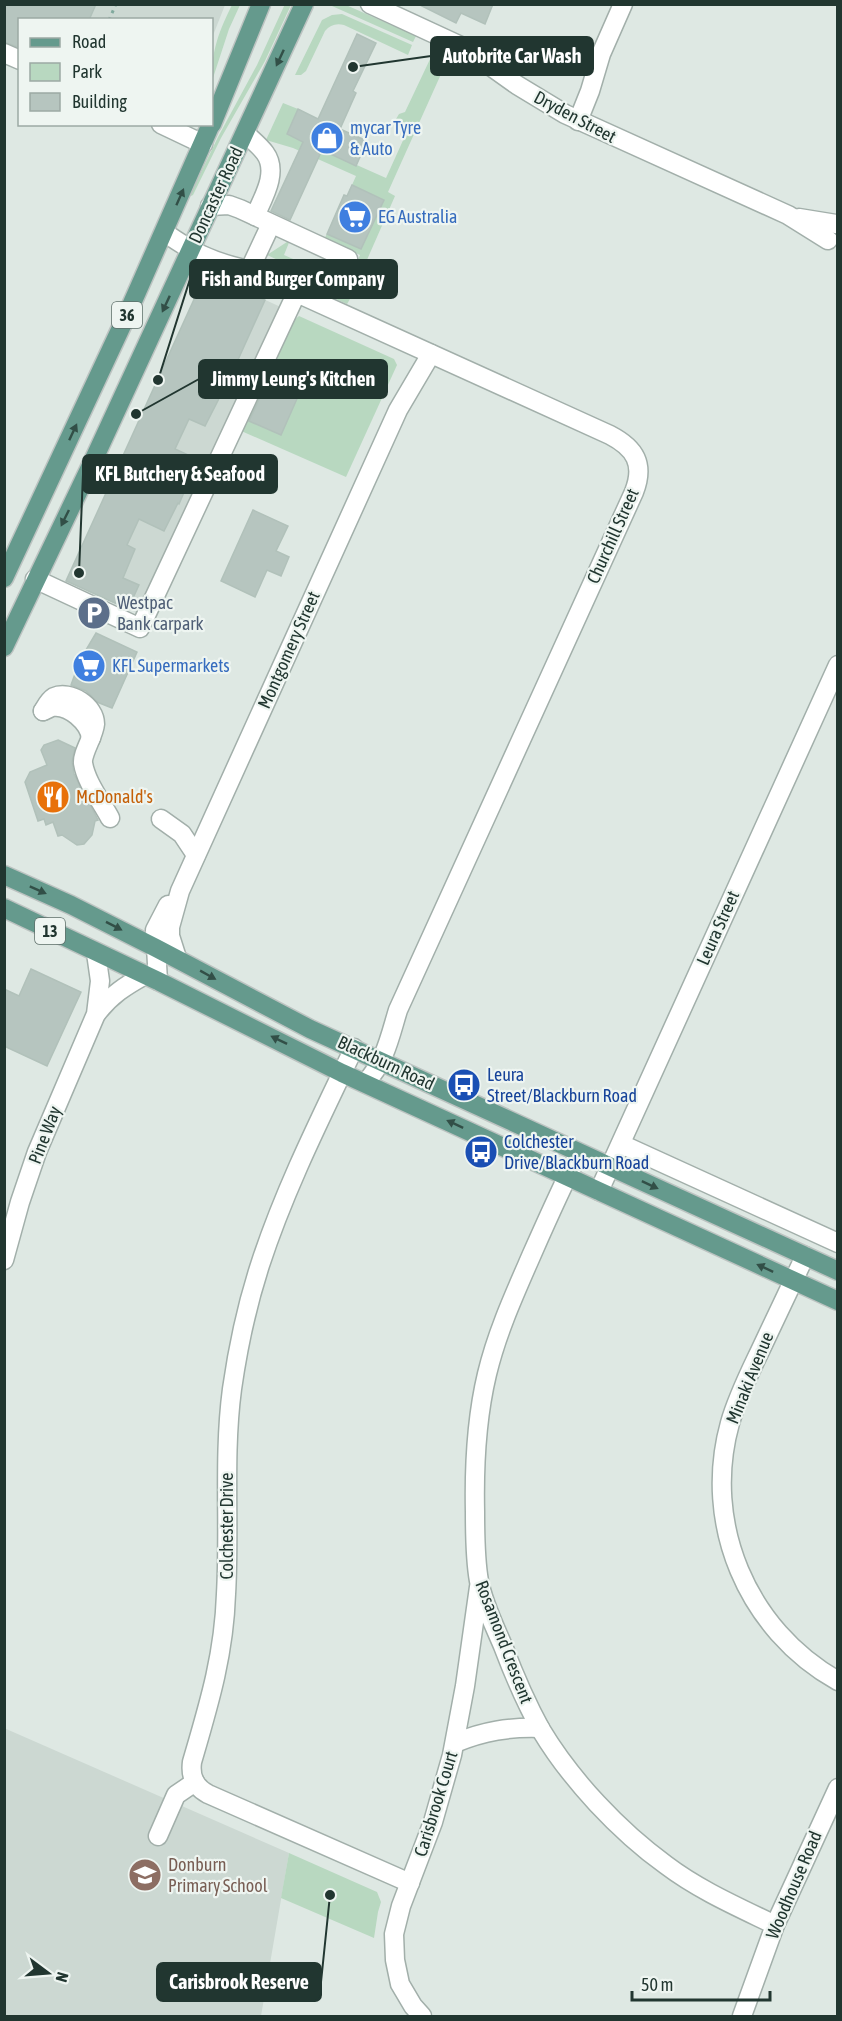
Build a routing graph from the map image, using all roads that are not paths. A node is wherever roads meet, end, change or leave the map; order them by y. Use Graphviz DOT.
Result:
graph roads {
  1 [pos="261,4"];
  2 [pos="304,4"];
  3 [pos="370,4"];
  4 [pos="623,4"];
  5 [pos="4,53"];
  6 [pos="18,59"];
  7 [pos="571,118"];
  8 [pos="213,122"];
  9 [pos="165,126"];
  10 [pos="211,126"];
  11 [pos="244,133"];
  12 [pos="203,144"];
  13 [pos="210,206"];
  14 [pos="788,215"];
  15 [pos="263,220"];
  16 [pos="837,224"];
  17 [pos="164,232"];
  18 [pos="193,245"];
  19 [pos="833,245"];
  20 [pos="348,259"];
  21 [pos="247,270"];
  22 [pos="297,292"];
  23 [pos="425,351"];
  24 [pos="4,578"];
  25 [pos="35,579"];
  26 [pos="4,647"];
  27 [pos="837,665"];
  28 [pos="43,711"];
  29 [pos="110,818"];
  30 [pos="161,819"];
  31 [pos="196,855"];
  32 [pos="7,875"];
  33 [pos="180,891"];
  34 [pos="4,908"];
  35 [pos="156,948"];
  36 [pos="96,953"];
  37 [pos="177,958"];
  38 [pos="151,978"];
  39 [pos="96,1014"];
  40 [pos="368,1055"];
  41 [pos="342,1072"];
  42 [pos="365,1083"];
  43 [pos="621,1144"];
  44 [pos="579,1153"];
  45 [pos="610,1167"];
  46 [pos="567,1177"];
  47 [pos="599,1191"];
  48 [pos="837,1243"];
  49 [pos="805,1256"];
  50 [pos="4,1260"];
  51 [pos="837,1271"];
  52 [pos="793,1280"];
  53 [pos="837,1301"];
  54 [pos="479,1582"];
  55 [pos="837,1681"];
  56 [pos="540,1728"];
  57 [pos="455,1743"];
  58 [pos="195,1782"];
  59 [pos="837,1788"];
  60 [pos="158,1836"];
  61 [pos="410,1883"];
  62 [pos="775,1925"];
  63 [pos="422,2016"];
  64 [pos="742,2016"];
  1 -- 8 [label="main road, Doncaster Road / 36"];
  2 -- 11 [label="main road, Doncaster Road / 36, one-way"];
  3 -- 7 [label="street, Dryden Street"];
  4 -- 7 [label="street"];
  5 -- 6 [label="street"];
  7 -- 14 [label="street, Dryden Street"];
  9 -- 12 [label="street"];
  10 -- 12 [label="main road, Doncaster Road / 36"];
  11 -- 13 [label="main road, Doncaster Road / 36"];
  11 -- 15 [label="street"];
  17 -- 12 [label="main road, Doncaster Road / 36, one-way"];
  13 -- 15 [label="street"];
  13 -- 18 [label="main road, Doncaster Road / 36"];
  14 -- 16 [label="street, Dryden Street"];
  14 -- 19 [label="street, Dryden Street"];
  15 -- 20 [label="street"];
  15 -- 21 [label="street"];
  16 -- 19 [label="street"];
  17 -- 18 [label="street, Churchill Street"];
  24 -- 17 [label="main road, Doncaster Road / 36, one-way"];
  18 -- 21 [label="street, Churchill Street"];
  18 -- 25 [label="main road, Doncaster Road / 36, one-way"];
  21 -- 22 [label="street, Churchill Street"];
  22 -- 23 [label="street, Churchill Street"];
  22 -- 25 [label="street"];
  23 -- 31 [label="street, Montgomery Street"];
  23 -- 40 [label="street, Churchill Street"];
  25 -- 26 [label="main road, Doncaster Road / 36"];
  27 -- 43 [label="street, Leura Street"];
  28 -- 29 [label="street"];
  30 -- 31 [label="street"];
  31 -- 33 [label="street, Montgomery Street"];
  32 -- 35 [label="main road, Blackburn Road / 13, one-way"];
  33 -- 35 [label="street, Montgomery Street"];
  33 -- 37 [label="street, Montgomery Street"];
  34 -- 36 [label="main road, Blackburn Road / 13"];
  35 -- 37 [label="main road, Blackburn Road / 13"];
  35 -- 38 [label="street, Montgomery Street"];
  36 -- 38 [label="main road, Blackburn Road / 13"];
  36 -- 39 [label="street, Pine Way"];
  37 -- 40 [label="main road, Blackburn Road / 13, one-way"];
  38 -- 39 [label="street, Pine Way"];
  41 -- 38 [label="main road, Blackburn Road / 13, one-way"];
  39 -- 50 [label="street, Pine Way"];
  40 -- 41 [label="street, Colchester Drive"];
  40 -- 42 [label="street, Churchill Street"];
  40 -- 44 [label="main road, Blackburn Road / 13"];
  41 -- 42 [label="main road, Blackburn Road / 13"];
  41 -- 58 [label="street, Colchester Drive"];
  46 -- 42 [label="main road, Blackburn Road / 13, one-way"];
  43 -- 45 [label="street, Leura Street"];
  43 -- 48 [label="street"];
  44 -- 45 [label="main road, Blackburn Road / 13"];
  44 -- 46 [label="street, Rosamond Crescent"];
  45 -- 47 [label="street, Leura Street"];
  45 -- 49 [label="main road, Blackburn Road / 13, one-way"];
  46 -- 47 [label="main road, Blackburn Road / 13"];
  46 -- 54 [label="street, Rosamond Crescent"];
  52 -- 47 [label="main road, Blackburn Road / 13, one-way"];
  49 -- 51 [label="main road, Blackburn Road / 13"];
  49 -- 52 [label="street, Minaki Avenue"];
  52 -- 53 [label="main road, Blackburn Road / 13"];
  52 -- 55 [label="street, Minaki Avenue"];
  54 -- 56 [label="street, Rosamond Crescent"];
  54 -- 57 [label="street, Carisbrook Court"];
  56 -- 57 [label="street"];
  56 -- 62 [label="street, Rosamond Crescent"];
  57 -- 61 [label="street, Carisbrook Court"];
  58 -- 60 [label="street"];
  58 -- 61 [label="street"];
  59 -- 62 [label="street, Woodhouse Road"];
  61 -- 63 [label="street, Carisbrook Court"];
  62 -- 64 [label="street, Woodhouse Road"];
}
